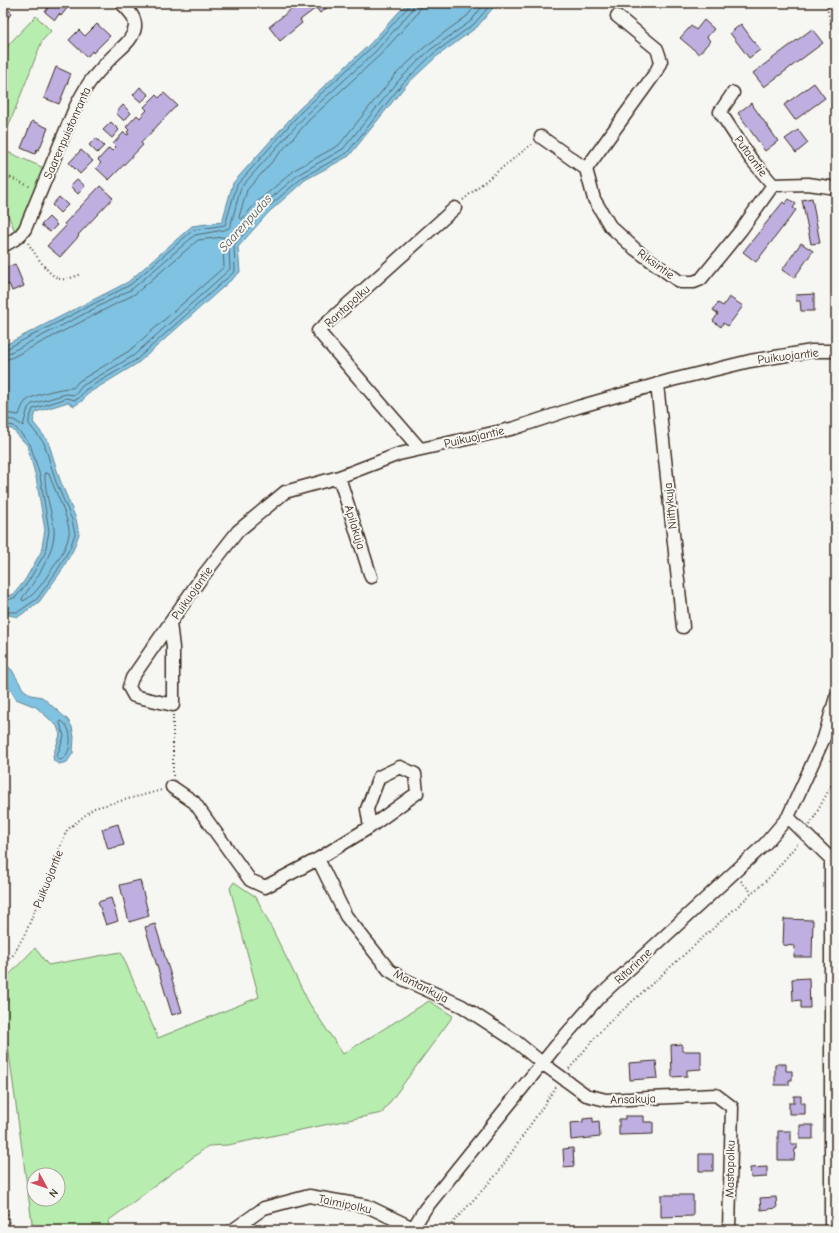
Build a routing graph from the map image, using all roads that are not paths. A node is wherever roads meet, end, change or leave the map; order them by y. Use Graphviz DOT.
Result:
graph roads {
  1 [pos="121,3"];
  2 [pos="617,16"];
  3 [pos="733,93"];
  4 [pos="541,137"];
  5 [pos="586,169"];
  6 [pos="773,185"];
  7 [pos="836,188"];
  8 [pos="455,208"];
  9 [pos="3,246"];
  10 [pos="836,351"];
  11 [pos="658,384"];
  12 [pos="420,449"];
  13 [pos="340,477"];
  14 [pos="371,577"];
  15 [pos="170,623"];
  16 [pos="683,627"];
  17 [pos="836,697"];
  18 [pos="172,787"];
  19 [pos="788,817"];
  20 [pos="370,827"];
  21 [pos="318,859"];
  22 [pos="834,860"];
  23 [pos="542,1063"];
  24 [pos="732,1107"];
  25 [pos="834,1130"];
  26 [pos="413,1229"];
  27 [pos="233,1230"];
  28 [pos="729,1230"];
  29 [pos="830,1230"];
  1 -- 9 [label="street, Saarenpuistonranta"];
  2 -- 5 [label="street"];
  3 -- 6 [label="street, Putaantie"];
  4 -- 5 [label="street"];
  5 -- 6 [label="street, Riksintie"];
  6 -- 7 [label="street, Putaantie"];
  8 -- 12 [label="street, Rantapolku"];
  10 -- 11 [label="street, Puikuojantie"];
  11 -- 12 [label="street, Puikuojantie"];
  11 -- 16 [label="street, Niittykuja"];
  12 -- 13 [label="street, Puikuojantie"];
  13 -- 14 [label="street, Apilakuja"];
  13 -- 15 [label="street, Puikuojantie"];
  15 -- 15 [label="street, Puikuojantie"];
  17 -- 19 [label="street, Ritarinne"];
  18 -- 21 [label="street"];
  19 -- 22 [label="street"];
  19 -- 23 [label="street, Ritarinne"];
  20 -- 20 [label="street"];
  20 -- 21 [label="street"];
  21 -- 23 [label="street, Mantankuja"];
  22 -- 25 [label="street"];
  23 -- 24 [label="street, Ansakuja"];
  23 -- 26 [label="street, Ritarinne"];
  24 -- 28 [label="street, Mastopolku"];
  25 -- 29 [label="street"];
  26 -- 27 [label="street, Taimipolku"];
}
